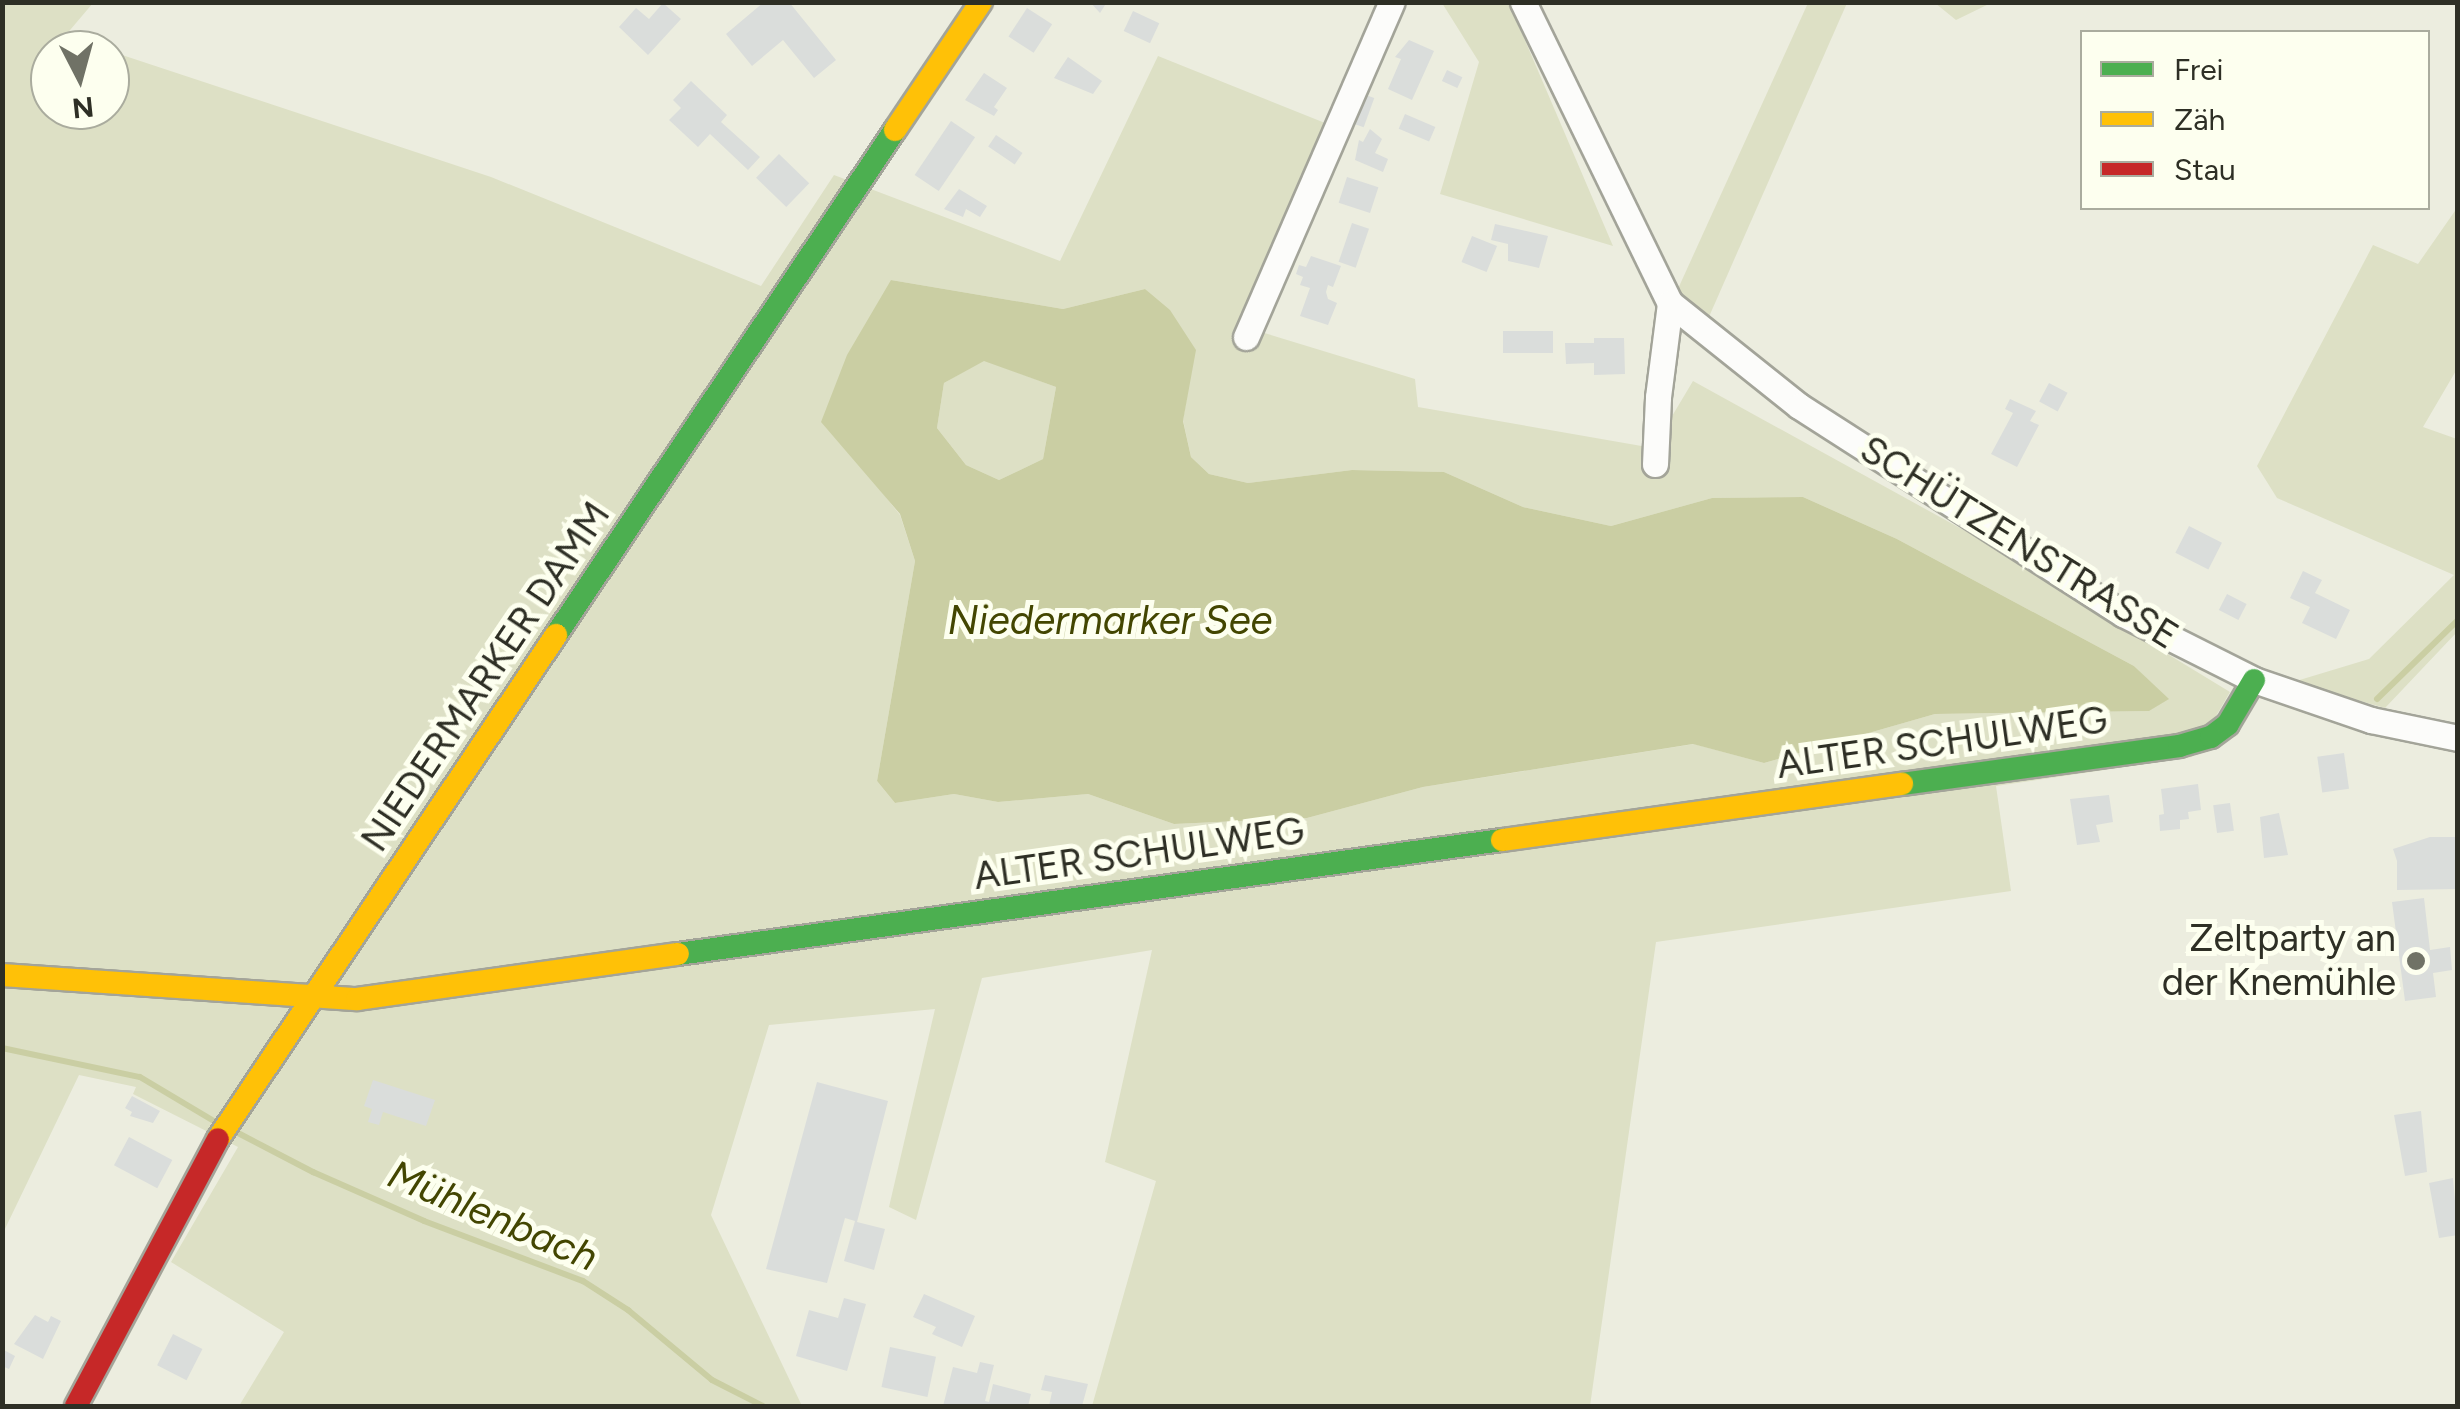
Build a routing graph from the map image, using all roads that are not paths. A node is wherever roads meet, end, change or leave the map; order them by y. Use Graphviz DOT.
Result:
graph roads {
  1 [pos="981,2"];
  2 [pos="1392,2"];
  3 [pos="1523,2"];
  4 [pos="1670,303"];
  5 [pos="1246,337"];
  6 [pos="1655,464"];
  7 [pos="2254,680"];
  8 [pos="2458,738"];
  9 [pos="2,976"];
  10 [pos="313,998"];
  11 [pos="76,1406"];
  1 -- 10 [label="street, NIEDERMARKER DAMM"];
  2 -- 5 [label="street"];
  3 -- 4 [label="street, SCHÜTZENSTRASSE"];
  4 -- 6 [label="street"];
  4 -- 7 [label="street, SCHÜTZENSTRASSE"];
  7 -- 8 [label="street, SCHÜTZENSTRASSE"];
  7 -- 10 [label="street, ALTER SCHULWEG"];
  9 -- 10 [label="street, ALTER SCHULWEG"];
  10 -- 11 [label="street, NIEDERMARKER DAMM"];
}
